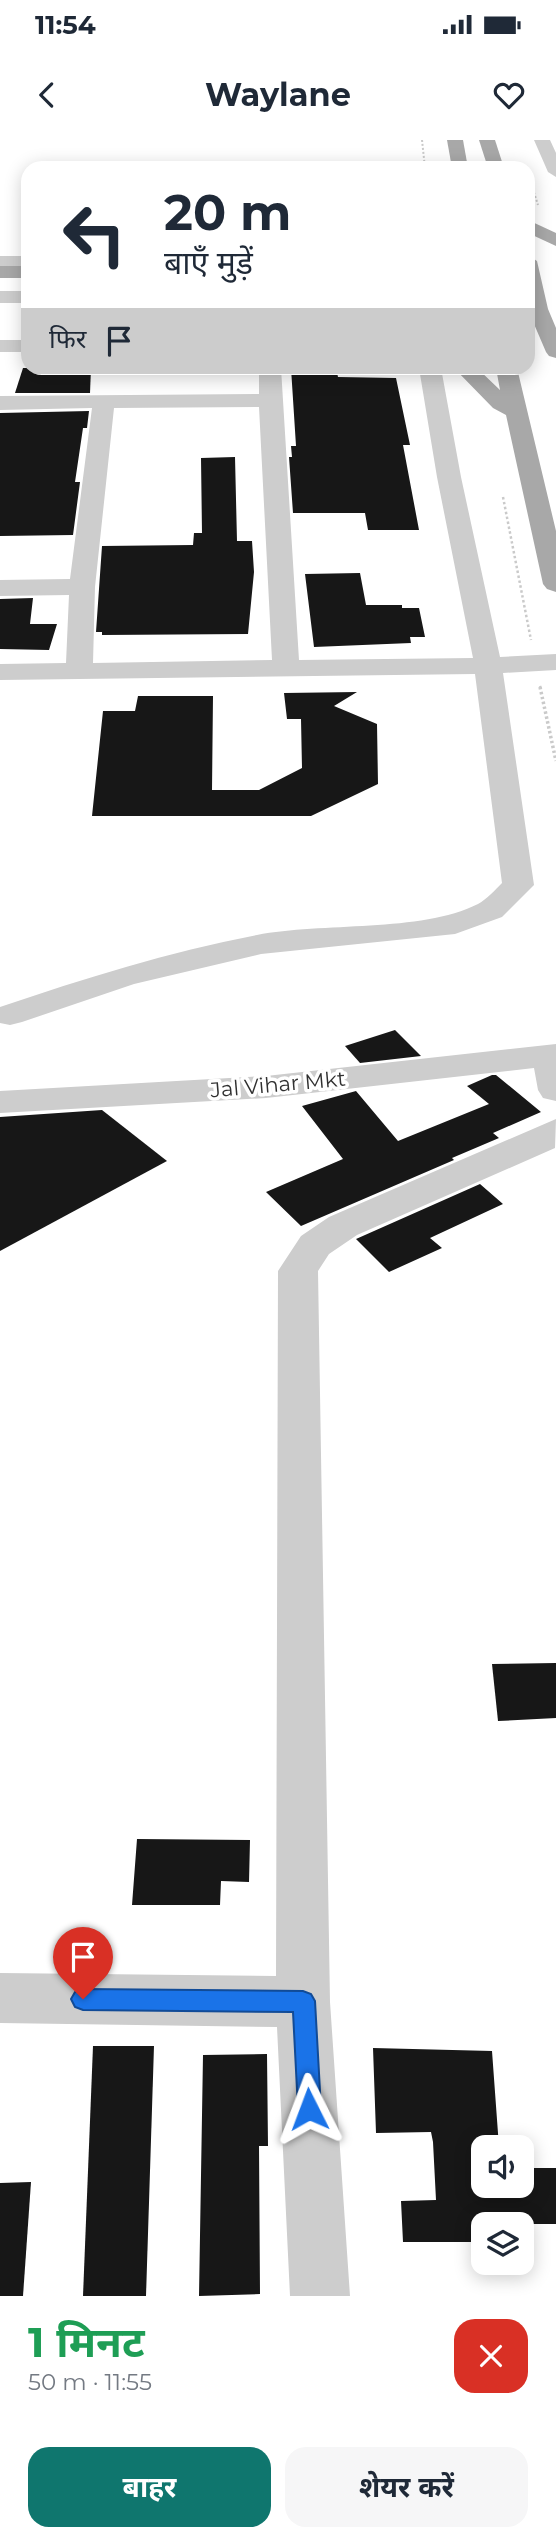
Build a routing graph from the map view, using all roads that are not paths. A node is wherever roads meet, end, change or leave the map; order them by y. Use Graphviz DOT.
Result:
graph roads {
  1 [pos="455,140"];
  2 [pos="487,140"];
  3 [pos="548,147"];
  4 [pos="459,161"];
  5 [pos="494,161"];
  6 [pos="556,172"];
  7 [pos="535,228"];
  8 [pos="556,240"];
  9 [pos="0,262"];
  10 [pos="21,262"];
  11 [pos="536,271"];
  12 [pos="0,272"];
  13 [pos="21,272"];
  14 [pos="0,280"];
  15 [pos="21,280"];
  16 [pos="0,297"];
  17 [pos="21,297"];
  18 [pos="0,346"];
  19 [pos="21,346"];
  20 [pos="556,350"];
  21 [pos="270,375"];
  22 [pos="431,375"];
  23 [pos="472,375"];
  24 [pos="508,375"];
  25 [pos="270,400"];
  26 [pos="104,401"];
  27 [pos="0,404"];
  28 [pos="517,412"];
  29 [pos="556,584"];
  30 [pos="82,587"];
  31 [pos="0,588"];
  32 [pos="546,663"];
  33 [pos="488,666"];
  34 [pos="286,668"];
  35 [pos="79,671"];
  36 [pos="0,672"];
  37 [pos="10,1015"];
  38 [pos="554,1067"];
  39 [pos="0,1102"];
  40 [pos="556,1130"];
  41 [pos="0,1998"];
  42 [pos="303,2001"];
  43 [pos="320,2296"];
  1 -- 4 [label="main road"];
  2 -- 5 [label="main road"];
  3 -- 6 [label="street"];
  7 -- 8 [label="main road"];
  9 -- 10 [label="street"];
  11 -- 20 [label="main road"];
  12 -- 13 [label="main road"];
  14 -- 15 [label="main road"];
  16 -- 17 [label="street"];
  18 -- 19 [label="street"];
  21 -- 25 [label="street"];
  22 -- 33 [label="street"];
  23 -- 28 [label="main road"];
  24 -- 28 [label="main road"];
  25 -- 26 [label="street"];
  25 -- 34 [label="street"];
  26 -- 27 [label="street"];
  26 -- 30 [label="street"];
  28 -- 29 [label="main road"];
  30 -- 31 [label="street"];
  30 -- 35 [label="street"];
  32 -- 33 [label="street"];
  33 -- 34 [label="street"];
  33 -- 37 [label="street"];
  34 -- 35 [label="street"];
  35 -- 36 [label="street"];
  38 -- 39 [label="street, Jal Vihar Mkt"];
  40 -- 42 [label="street"];
  41 -- 42 [label="street"];
  42 -- 43 [label="street"];
}
